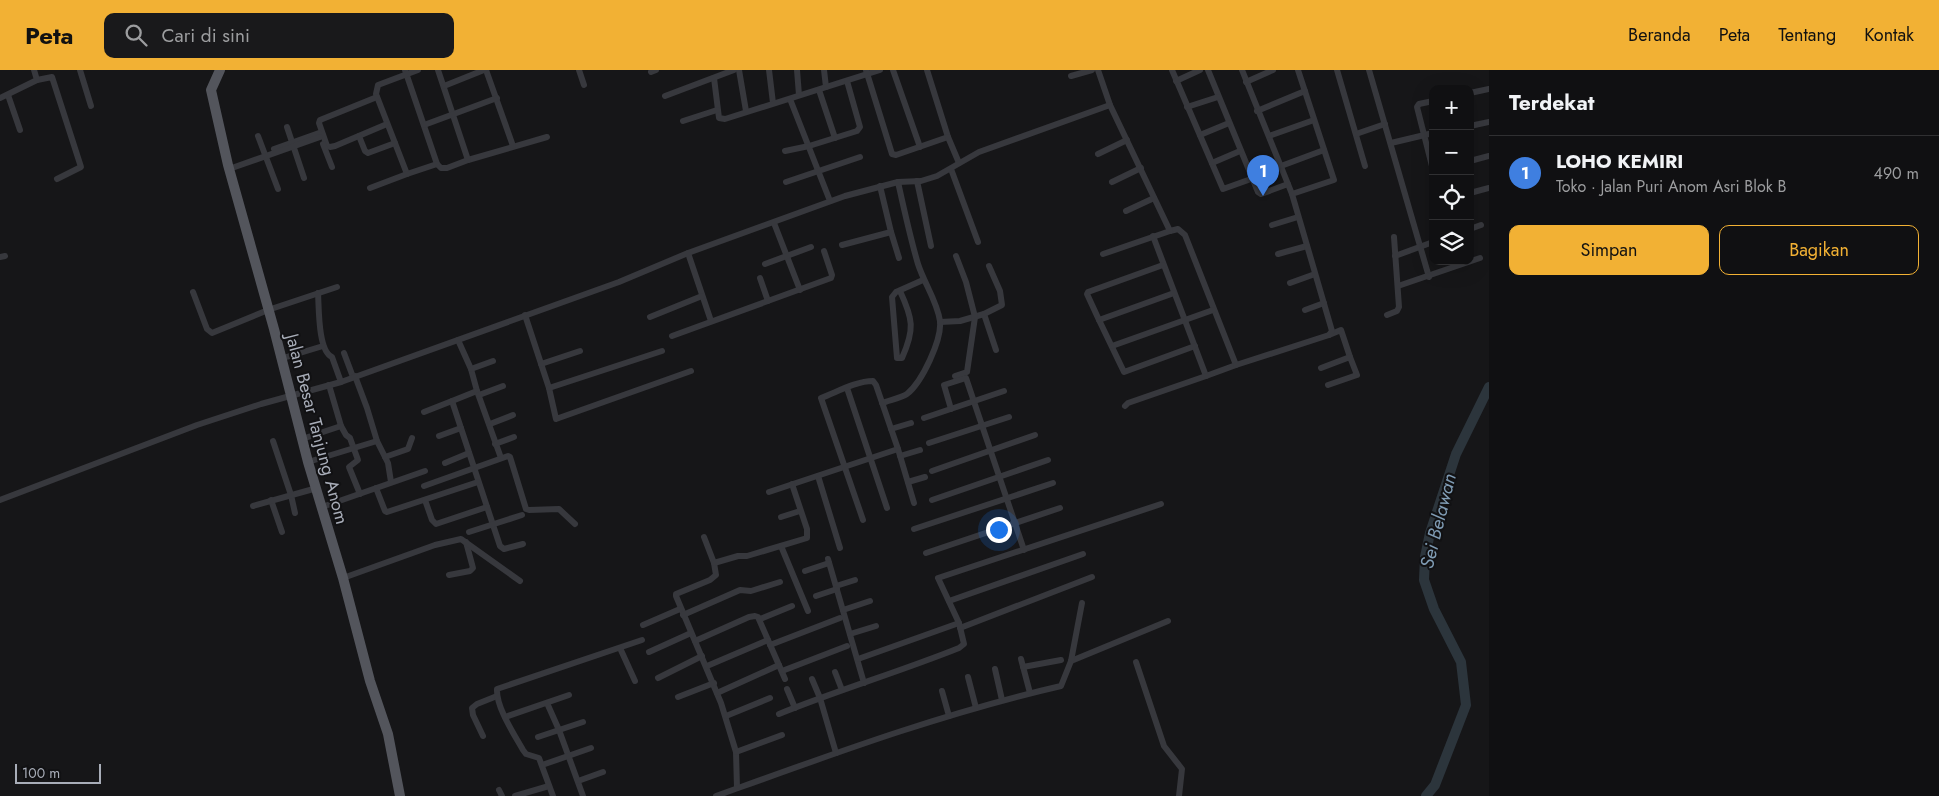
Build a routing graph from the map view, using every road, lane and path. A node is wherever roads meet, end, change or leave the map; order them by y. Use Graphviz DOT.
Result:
graph roads {
  1 [pos="34,70"];
  2 [pos="80,70"];
  3 [pos="220,70"];
  4 [pos="418,70"];
  5 [pos="438,70"];
  6 [pos="485,70"];
  7 [pos="579,70"];
  8 [pos="734,70"];
  9 [pos="739,70"];
  10 [pos="769,70"];
  11 [pos="797,70"];
  12 [pos="824,70"];
  13 [pos="880,70"];
  14 [pos="893,70"];
  15 [pos="927,70"];
  16 [pos="1092,70"];
  17 [pos="1098,70"];
  18 [pos="1172,70"];
  19 [pos="1200,70"];
  20 [pos="1208,70"];
  21 [pos="1242,70"];
  22 [pos="1273,70"];
  23 [pos="1298,70"];
  24 [pos="1337,70"];
  25 [pos="1369,70"];
  26 [pos="406,72"];
  27 [pos="866,72"];
  28 [pos="1072,76"];
  29 [pos="714,78"];
  30 [pos="37,80"];
  31 [pos="847,81"];
  32 [pos="1176,81"];
  33 [pos="1246,82"];
  34 [pos="584,85"];
  35 [pos="444,86"];
  36 [pos="826,87"];
  37 [pos="1489,89"];
  38 [pos="818,90"];
  39 [pos="1305,92"];
  40 [pos="1474,92"];
  41 [pos="799,95"];
  42 [pos="8,96"];
  43 [pos="665,96"];
  44 [pos="1218,97"];
  45 [pos="0,98"];
  46 [pos="377,98"];
  47 [pos="497,98"];
  48 [pos="790,99"];
  49 [pos="1429,102"];
  50 [pos="773,103"];
  51 [pos="1110,105"];
  52 [pos="91,106"];
  53 [pos="1187,107"];
  54 [pos="717,110"];
  55 [pos="1257,110"];
  56 [pos="746,111"];
  57 [pos="454,115"];
  58 [pos="1314,120"];
  59 [pos="683,121"];
  60 [pos="1489,122"];
  61 [pos="1229,123"];
  62 [pos="315,124"];
  63 [pos="387,124"];
  64 [pos="1385,124"];
  65 [pos="424,125"];
  66 [pos="1474,125"];
  67 [pos="287,127"];
  68 [pos="20,130"];
  69 [pos="1356,134"];
  70 [pos="1429,134"];
  71 [pos="320,135"];
  72 [pos="1200,135"];
  73 [pos="1423,135"];
  74 [pos="258,136"];
  75 [pos="359,136"];
  76 [pos="1269,136"];
  77 [pos="546,137"];
  78 [pos="835,138"];
  79 [pos="948,138"];
  80 [pos="1128,140"];
  81 [pos="395,143"];
  82 [pos="1391,143"];
  83 [pos="293,145"];
  84 [pos="513,146"];
  85 [pos="808,146"];
  86 [pos="920,147"];
  87 [pos="1324,150"];
  88 [pos="785,151"];
  89 [pos="1240,151"];
  90 [pos="1098,154"];
  91 [pos="265,155"];
  92 [pos="1429,155"];
  93 [pos="1489,156"];
  94 [pos="860,157"];
  95 [pos="468,160"];
  96 [pos="1474,160"];
  97 [pos="1212,162"];
  98 [pos="437,164"];
  99 [pos="959,164"];
  100 [pos="1281,166"];
  101 [pos="1365,166"];
  102 [pos="228,167"];
  103 [pos="332,167"];
  104 [pos="1141,168"];
  105 [pos="951,169"];
  106 [pos="819,172"];
  107 [pos="407,174"];
  108 [pos="304,178"];
  109 [pos="57,179"];
  110 [pos="1252,179"];
  111 [pos="916,181"];
  112 [pos="786,182"];
  113 [pos="898,182"];
  114 [pos="1112,182"];
  115 [pos="1288,184"];
  116 [pos="880,186"];
  117 [pos="370,188"];
  118 [pos="1489,188"];
  119 [pos="278,189"];
  120 [pos="1474,192"];
  121 [pos="1292,194"];
  122 [pos="1154,198"];
  123 [pos="830,201"];
  124 [pos="1126,210"];
  125 [pos="1298,217"];
  126 [pos="774,223"];
  127 [pos="1272,225"];
  128 [pos="1481,225"];
  129 [pos="1474,228"];
  130 [pos="1170,231"];
  131 [pos="891,232"];
  132 [pos="1153,236"];
  133 [pos="1394,236"];
  134 [pos="978,242"];
  135 [pos="1429,244"];
  136 [pos="842,245"];
  137 [pos="931,246"];
  138 [pos="1307,246"];
  139 [pos="811,247"];
  140 [pos="1419,248"];
  141 [pos="824,251"];
  142 [pos="688,253"];
  143 [pos="1103,254"];
  144 [pos="1278,254"];
  145 [pos="786,256"];
  146 [pos="956,256"];
  147 [pos="1395,256"];
  148 [pos="899,258"];
  149 [pos="1480,258"];
  150 [pos="765,264"];
  151 [pos="1163,265"];
  152 [pos="988,266"];
  153 [pos="1315,274"];
  154 [pos="1428,277"];
  155 [pos="760,278"];
  156 [pos="923,280"];
  157 [pos="1290,283"];
  158 [pos="337,286"];
  159 [pos="1398,286"];
  160 [pos="800,290"];
  161 [pos="900,291"];
  162 [pos="193,292"];
  163 [pos="318,293"];
  164 [pos="1174,293"];
  165 [pos="702,296"];
  166 [pos="768,301"];
  167 [pos="1324,303"];
  168 [pos="268,310"];
  169 [pos="1213,310"];
  170 [pos="1305,310"];
  171 [pos="984,314"];
  172 [pos="525,315"];
  173 [pos="1387,315"];
  174 [pos="650,317"];
  175 [pos="975,317"];
  176 [pos="1099,320"];
  177 [pos="1184,320"];
  178 [pos="711,321"];
  179 [pos="940,322"];
  180 [pos="1329,335"];
  181 [pos="672,336"];
  182 [pos="458,340"];
  183 [pos="323,346"];
  184 [pos="1112,346"];
  185 [pos="1195,346"];
  186 [pos="996,350"];
  187 [pos="580,351"];
  188 [pos="662,351"];
  189 [pos="344,353"];
  190 [pos="1350,357"];
  191 [pos="280,359"];
  192 [pos="493,361"];
  193 [pos="541,364"];
  194 [pos="1236,366"];
  195 [pos="1321,368"];
  196 [pos="471,370"];
  197 [pos="691,371"];
  198 [pos="955,376"];
  199 [pos="1206,376"];
  200 [pos="354,377"];
  201 [pos="341,382"];
  202 [pos="329,385"];
  203 [pos="1328,385"];
  204 [pos="503,386"];
  205 [pos="549,388"];
  206 [pos="847,388"];
  207 [pos="1004,391"];
  208 [pos="478,393"];
  209 [pos="290,396"];
  210 [pos="452,401"];
  211 [pos="974,401"];
  212 [pos="882,403"];
  213 [pos="1125,406"];
  214 [pos="951,408"];
  215 [pos="424,412"];
  216 [pos="513,415"];
  217 [pos="1009,416"];
  218 [pos="924,418"];
  219 [pos="911,423"];
  220 [pos="490,424"];
  221 [pos="982,425"];
  222 [pos="341,426"];
  223 [pos="461,428"];
  224 [pos="891,429"];
  225 [pos="1035,435"];
  226 [pos="439,436"];
  227 [pos="514,437"];
  228 [pos="412,438"];
  229 [pos="302,439"];
  230 [pos="273,441"];
  231 [pos="377,441"];
  232 [pos="929,443"];
  233 [pos="495,444"];
  234 [pos="354,448"];
  235 [pos="920,450"];
  236 [pos="991,451"];
  237 [pos="469,453"];
  238 [pos="899,453"];
  239 [pos="385,457"];
  240 [pos="501,458"];
  241 [pos="871,458"];
  242 [pos="1048,460"];
  243 [pos="308,462"];
  244 [pos="445,463"];
  245 [pos="474,467"];
  246 [pos="846,467"];
  247 [pos="425,471"];
  248 [pos="932,471"];
  249 [pos="818,476"];
  250 [pos="925,477"];
  251 [pos="1000,477"];
  252 [pos="391,482"];
  253 [pos="478,482"];
  254 [pos="908,482"];
  255 [pos="1053,483"];
  256 [pos="792,484"];
  257 [pos="424,486"];
  258 [pos="317,488"];
  259 [pos="376,488"];
  260 [pos="770,492"];
  261 [pos="360,494"];
  262 [pos="291,495"];
  263 [pos="1007,499"];
  264 [pos="0,500"];
  265 [pos="271,500"];
  266 [pos="425,500"];
  267 [pos="932,500"];
  268 [pos="914,503"];
  269 [pos="1161,504"];
  270 [pos="253,506"];
  271 [pos="322,507"];
  272 [pos="487,507"];
  273 [pos="887,508"];
  274 [pos="1060,508"];
  275 [pos="800,511"];
  276 [pos="295,513"];
  277 [pos="522,515"];
  278 [pos="781,517"];
  279 [pos="863,520"];
  280 [pos="575,524"];
  281 [pos="1015,524"];
  282 [pos="493,525"];
  283 [pos="914,530"];
  284 [pos="282,532"];
  285 [pos="469,532"];
  286 [pos="704,537"];
  287 [pos="466,542"];
  288 [pos="523,544"];
  289 [pos="781,546"];
  290 [pos="840,548"];
  291 [pos="1024,550"];
  292 [pos="926,554"];
  293 [pos="1083,554"];
  294 [pos="714,563"];
  295 [pos="805,571"];
  296 [pos="449,575"];
  297 [pos="1092,577"];
  298 [pos="343,578"];
  299 [pos="855,580"];
  300 [pos="520,581"];
  301 [pos="780,582"];
  302 [pos="836,588"];
  303 [pos="816,596"];
  304 [pos="870,601"];
  305 [pos="949,601"];
  306 [pos="1082,603"];
  307 [pos="792,606"];
  308 [pos="843,610"];
  309 [pos="808,611"];
  310 [pos="682,612"];
  311 [pos="840,618"];
  312 [pos="760,619"];
  313 [pos="1168,621"];
  314 [pos="643,625"];
  315 [pos="959,625"];
  316 [pos="876,626"];
  317 [pos="691,633"];
  318 [pos="850,634"];
  319 [pos="642,640"];
  320 [pos="695,641"];
  321 [pos="769,642"];
  322 [pos="847,646"];
  323 [pos="620,648"];
  324 [pos="649,652"];
  325 [pos="702,656"];
  326 [pos="858,659"];
  327 [pos="1020,659"];
  328 [pos="1061,660"];
  329 [pos="1071,660"];
  330 [pos="1136,662"];
  331 [pos="707,666"];
  332 [pos="1023,667"];
  333 [pos="781,668"];
  334 [pos="995,669"];
  335 [pos="835,672"];
  336 [pos="968,677"];
  337 [pos="658,678"];
  338 [pos="785,679"];
  339 [pos="812,679"];
  340 [pos="635,681"];
  341 [pos="714,683"];
  342 [pos="864,683"];
  343 [pos="787,689"];
  344 [pos="842,690"];
  345 [pos="942,691"];
  346 [pos="717,693"];
  347 [pos="1030,694"];
  348 [pos="569,695"];
  349 [pos="497,696"];
  350 [pos="678,697"];
  351 [pos="770,698"];
  352 [pos="820,698"];
  353 [pos="1002,700"];
  354 [pos="547,703"];
  355 [pos="795,708"];
  356 [pos="976,708"];
  357 [pos="779,714"];
  358 [pos="726,716"];
  359 [pos="949,716"];
  360 [pos="505,717"];
  361 [pos="583,722"];
  362 [pos="559,730"];
  363 [pos="782,735"];
  364 [pos="483,736"];
  365 [pos="538,737"];
  366 [pos="591,748"];
  367 [pos="736,752"];
  368 [pos="836,753"];
  369 [pos="569,756"];
  370 [pos="542,765"];
  371 [pos="603,772"];
  372 [pos="578,781"];
  373 [pos="549,786"];
  374 [pos="738,788"];
  375 [pos="400,796"];
  376 [pos="514,796"];
  377 [pos="552,796"];
  378 [pos="583,796"];
  379 [pos="716,796"];
  380 [pos="1179,796"];
  1 -- 30 [label="street"];
  2 -- 52 [label="street"];
  3 -- 102 [label="main road, Jalan Besar Tanjung Anom"];
  4 -- 26 [label="street"];
  5 -- 35 [label="street"];
  6 -- 35 [label="street"];
  6 -- 47 [label="street"];
  7 -- 34 [label="street"];
  8 -- 29 [label="street"];
  9 -- 56 [label="street"];
  10 -- 50 [label="street"];
  11 -- 41 [label="street"];
  12 -- 36 [label="street"];
  13 -- 27 [label="street"];
  14 -- 86 [label="street"];
  15 -- 79 [label="street"];
  16 -- 28 [label="street"];
  17 -- 51 [label="street"];
  18 -- 32 [label="street"];
  19 -- 32 [label="street"];
  20 -- 44 [label="street"];
  21 -- 33 [label="street"];
  22 -- 33 [label="street"];
  23 -- 39 [label="street"];
  24 -- 69 [label="street"];
  25 -- 64 [label="street"];
  26 -- 46 [label="street"];
  26 -- 65 [label="street"];
  27 -- 31 [label="street"];
  27 -- 86 [label="street"];
  29 -- 43 [label="street"];
  29 -- 54 [label="street"];
  30 -- 42 [label="street"];
  30 -- 109 [label="street"];
  31 -- 36 [label="street"];
  31 -- 78 [label="street"];
  32 -- 53 [label="street"];
  33 -- 55 [label="street"];
  35 -- 57 [label="street"];
  36 -- 38 [label="street"];
  37 -- 40 [label="street"];
  38 -- 41 [label="street"];
  38 -- 78 [label="street"];
  39 -- 55 [label="street"];
  39 -- 58 [label="street"];
  41 -- 48 [label="street"];
  42 -- 45 [label="street"];
  42 -- 68 [label="street"];
  44 -- 53 [label="street"];
  44 -- 61 [label="street"];
  46 -- 63 [label="street"];
  46 -- 75 [label="street"];
  47 -- 57 [label="street"];
  47 -- 84 [label="street"];
  48 -- 50 [label="street"];
  48 -- 85 [label="street"];
  49 -- 73 [label="street"];
  50 -- 56 [label="street"];
  51 -- 80 [label="street"];
  51 -- 99 [label="street"];
  53 -- 72 [label="street"];
  54 -- 56 [label="street"];
  54 -- 59 [label="street"];
  55 -- 76 [label="street"];
  57 -- 65 [label="street"];
  57 -- 95 [label="street"];
  58 -- 76 [label="street"];
  58 -- 87 [label="street"];
  60 -- 66 [label="street"];
  61 -- 72 [label="street"];
  61 -- 89 [label="street"];
  62 -- 71 [label="street"];
  63 -- 75 [label="street"];
  63 -- 81 [label="street"];
  64 -- 69 [label="street"];
  64 -- 82 [label="street"];
  65 -- 98 [label="street"];
  67 -- 83 [label="street"];
  69 -- 101 [label="street"];
  70 -- 73 [label="street"];
  71 -- 83 [label="street"];
  71 -- 103 [label="street"];
  72 -- 97 [label="street"];
  73 -- 82 [label="street"];
  73 -- 92 [label="street"];
  74 -- 91 [label="street"];
  75 -- 81 [label="street"];
  76 -- 100 [label="street"];
  77 -- 84 [label="street"];
  78 -- 85 [label="street"];
  79 -- 86 [label="street"];
  79 -- 99 [label="street"];
  80 -- 90 [label="street"];
  80 -- 104 [label="street"];
  81 -- 107 [label="street"];
  82 -- 140 [label="street"];
  83 -- 91 [label="street"];
  83 -- 108 [label="street"];
  84 -- 95 [label="street"];
  85 -- 88 [label="street"];
  85 -- 106 [label="street"];
  87 -- 100 [label="street"];
  87 -- 121 [label="street"];
  89 -- 97 [label="street"];
  89 -- 110 [label="street"];
  91 -- 102 [label="street"];
  91 -- 119 [label="street"];
  93 -- 96 [label="street"];
  94 -- 106 [label="street"];
  95 -- 98 [label="street"];
  97 -- 110 [label="street"];
  98 -- 107 [label="street"];
  99 -- 105 [label="street"];
  100 -- 115 [label="street"];
  102 -- 168 [label="main road, Jalan Besar Tanjung Anom"];
  104 -- 114 [label="street"];
  104 -- 122 [label="street"];
  105 -- 111 [label="street"];
  105 -- 134 [label="street"];
  106 -- 112 [label="street"];
  106 -- 123 [label="street"];
  107 -- 117 [label="street"];
  110 -- 115 [label="street"];
  111 -- 113 [label="street"];
  111 -- 137 [label="street"];
  113 -- 116 [label="street"];
  113 -- 156 [label="street"];
  115 -- 121 [label="street"];
  116 -- 123 [label="street"];
  116 -- 131 [label="street"];
  118 -- 120 [label="street"];
  121 -- 125 [label="street"];
  122 -- 124 [label="street"];
  122 -- 130 [label="street"];
  123 -- 126 [label="street"];
  125 -- 127 [label="street"];
  125 -- 138 [label="street"];
  126 -- 142 [label="street"];
  126 -- 145 [label="street"];
  128 -- 129 [label="street"];
  130 -- 132 [label="street"];
  130 -- 169 [label="street"];
  131 -- 136 [label="street"];
  131 -- 148 [label="street"];
  132 -- 143 [label="street"];
  132 -- 151 [label="street"];
  133 -- 147 [label="street"];
  135 -- 140 [label="street"];
  138 -- 144 [label="street"];
  138 -- 153 [label="street"];
  139 -- 145 [label="street"];
  140 -- 147 [label="street"];
  140 -- 154 [label="street"];
  141 -- 160 [label="street"];
  142 -- 165 [label="street"];
  142 -- 172 [label="street"];
  145 -- 150 [label="street"];
  145 -- 160 [label="street"];
  146 -- 175 [label="street"];
  147 -- 159 [label="street"];
  149 -- 154 [label="street"];
  151 -- 164 [label="street"];
  151 -- 176 [label="street"];
  152 -- 171 [label="street"];
  153 -- 157 [label="street"];
  153 -- 167 [label="street"];
  154 -- 159 [label="street"];
  155 -- 166 [label="street"];
  156 -- 161 [label="street"];
  156 -- 179 [label="street"];
  158 -- 163 [label="street"];
  159 -- 173 [label="street"];
  160 -- 166 [label="street"];
  161 -- 161 [label="street"];
  162 -- 168 [label="street"];
  163 -- 168 [label="street"];
  163 -- 183 [label="street"];
  164 -- 176 [label="street"];
  164 -- 177 [label="street"];
  165 -- 174 [label="street"];
  165 -- 178 [label="street"];
  166 -- 178 [label="street"];
  167 -- 170 [label="street"];
  167 -- 180 [label="street"];
  168 -- 191 [label="main road, Jalan Besar Tanjung Anom"];
  169 -- 177 [label="street"];
  169 -- 194 [label="street"];
  171 -- 175 [label="street"];
  171 -- 186 [label="street"];
  172 -- 182 [label="street"];
  172 -- 193 [label="street"];
  175 -- 179 [label="street"];
  175 -- 198 [label="street"];
  176 -- 184 [label="street"];
  177 -- 184 [label="street"];
  177 -- 185 [label="street"];
  178 -- 181 [label="street"];
  179 -- 212 [label="street"];
  180 -- 190 [label="street"];
  180 -- 194 [label="street"];
  182 -- 196 [label="street"];
  182 -- 200 [label="street"];
  183 -- 191 [label="street"];
  183 -- 201 [label="street"];
  184 -- 185 [label="street"];
  185 -- 199 [label="street"];
  187 -- 193 [label="street"];
  188 -- 205 [label="street"];
  189 -- 200 [label="street"];
  190 -- 195 [label="street"];
  190 -- 203 [label="street"];
  191 -- 209 [label="main road, Jalan Besar Tanjung Anom"];
  192 -- 196 [label="street"];
  193 -- 205 [label="street"];
  194 -- 199 [label="street"];
  196 -- 208 [label="street"];
  197 -- 205 [label="street"];
  199 -- 213 [label="street"];
  200 -- 201 [label="street"];
  200 -- 231 [label="street"];
  201 -- 202 [label="street"];
  202 -- 209 [label="street"];
  202 -- 222 [label="street"];
  204 -- 208 [label="street"];
  206 -- 212 [label="street"];
  206 -- 241 [label="street"];
  206 -- 246 [label="street"];
  207 -- 211 [label="street"];
  208 -- 210 [label="street"];
  208 -- 220 [label="street"];
  209 -- 229 [label="main road, Jalan Besar Tanjung Anom"];
  209 -- 264 [label="street"];
  210 -- 215 [label="street"];
  210 -- 223 [label="street"];
  211 -- 214 [label="street"];
  211 -- 214 [label="street"];
  211 -- 221 [label="street"];
  212 -- 224 [label="street"];
  214 -- 218 [label="street"];
  216 -- 220 [label="street"];
  217 -- 221 [label="street"];
  219 -- 224 [label="street"];
  220 -- 233 [label="street"];
  221 -- 232 [label="street"];
  221 -- 236 [label="street"];
  222 -- 229 [label="street"];
  222 -- 234 [label="street"];
  223 -- 226 [label="street"];
  223 -- 237 [label="street"];
  224 -- 238 [label="street"];
  225 -- 236 [label="street"];
  227 -- 233 [label="street"];
  228 -- 239 [label="street"];
  229 -- 243 [label="main road, Jalan Besar Tanjung Anom"];
  230 -- 262 [label="street"];
  231 -- 234 [label="street"];
  231 -- 239 [label="street"];
  233 -- 240 [label="street"];
  234 -- 243 [label="street"];
  234 -- 261 [label="street"];
  235 -- 238 [label="street"];
  236 -- 248 [label="street"];
  236 -- 251 [label="street"];
  237 -- 244 [label="street"];
  237 -- 245 [label="street"];
  238 -- 241 [label="street"];
  238 -- 254 [label="street"];
  239 -- 252 [label="street"];
  240 -- 245 [label="street"];
  240 -- 280 [label="street"];
  241 -- 246 [label="street"];
  241 -- 273 [label="street"];
  242 -- 251 [label="street"];
  243 -- 258 [label="main road, Jalan Besar Tanjung Anom"];
  245 -- 253 [label="street"];
  245 -- 257 [label="street"];
  246 -- 249 [label="street"];
  246 -- 279 [label="street"];
  247 -- 252 [label="street"];
  249 -- 256 [label="street"];
  249 -- 290 [label="street"];
  250 -- 254 [label="street"];
  251 -- 263 [label="street"];
  251 -- 267 [label="street"];
  252 -- 259 [label="street"];
  253 -- 266 [label="street"];
  253 -- 272 [label="street"];
  254 -- 268 [label="street"];
  255 -- 263 [label="street"];
  256 -- 260 [label="street"];
  256 -- 275 [label="street"];
  258 -- 262 [label="street"];
  258 -- 271 [label="main road, Jalan Besar Tanjung Anom"];
  259 -- 261 [label="street"];
  259 -- 266 [label="street"];
  261 -- 271 [label="street"];
  262 -- 265 [label="street"];
  262 -- 276 [label="street"];
  263 -- 281 [label="street"];
  263 -- 283 [label="street"];
  265 -- 270 [label="street"];
  265 -- 284 [label="street"];
  266 -- 272 [label="street"];
  269 -- 291 [label="street"];
  271 -- 298 [label="main road, Jalan Besar Tanjung Anom"];
  272 -- 282 [label="street"];
  274 -- 281 [label="street"];
  275 -- 278 [label="street"];
  275 -- 289 [label="street"];
  277 -- 282 [label="street"];
  281 -- 291 [label="street"];
  281 -- 292 [label="street"];
  282 -- 285 [label="street"];
  282 -- 288 [label="street"];
  286 -- 294 [label="street"];
  287 -- 296 [label="street"];
  287 -- 298 [label="street"];
  287 -- 300 [label="street"];
  289 -- 294 [label="street"];
  289 -- 309 [label="street"];
  291 -- 305 [label="street"];
  293 -- 305 [label="street"];
  294 -- 310 [label="street"];
  295 -- 302 [label="street"];
  297 -- 315 [label="street"];
  298 -- 375 [label="main road, Jalan Besar Tanjung Anom"];
  299 -- 302 [label="street"];
  301 -- 310 [label="street"];
  302 -- 303 [label="street"];
  302 -- 308 [label="street"];
  304 -- 308 [label="street"];
  305 -- 315 [label="street"];
  306 -- 329 [label="street"];
  307 -- 312 [label="street"];
  308 -- 318 [label="street"];
  310 -- 314 [label="street"];
  310 -- 317 [label="street"];
  311 -- 321 [label="street"];
  312 -- 320 [label="street"];
  312 -- 321 [label="street"];
  313 -- 329 [label="street"];
  315 -- 326 [label="street"];
  315 -- 342 [label="street"];
  316 -- 318 [label="street"];
  317 -- 320 [label="street"];
  317 -- 324 [label="street"];
  318 -- 326 [label="street"];
  319 -- 323 [label="street"];
  320 -- 325 [label="street"];
  321 -- 331 [label="street"];
  321 -- 333 [label="street"];
  322 -- 333 [label="street"];
  323 -- 340 [label="street"];
  323 -- 349 [label="street"];
  325 -- 331 [label="street"];
  325 -- 337 [label="street"];
  326 -- 342 [label="street"];
  327 -- 332 [label="street"];
  328 -- 332 [label="street"];
  329 -- 347 [label="street"];
  330 -- 380 [label="street"];
  331 -- 341 [label="street"];
  332 -- 347 [label="street"];
  333 -- 338 [label="street"];
  333 -- 346 [label="street"];
  334 -- 353 [label="street"];
  335 -- 344 [label="street"];
  336 -- 356 [label="street"];
  339 -- 352 [label="street"];
  341 -- 346 [label="street"];
  341 -- 350 [label="street"];
  342 -- 344 [label="street"];
  343 -- 355 [label="street"];
  344 -- 352 [label="street"];
  345 -- 359 [label="street"];
  346 -- 358 [label="street"];
  347 -- 353 [label="street"];
  348 -- 354 [label="street"];
  349 -- 360 [label="street"];
  349 -- 364 [label="street"];
  351 -- 358 [label="street"];
  352 -- 355 [label="street"];
  352 -- 368 [label="street"];
  353 -- 356 [label="street"];
  354 -- 360 [label="street"];
  354 -- 362 [label="street"];
  355 -- 357 [label="street"];
  356 -- 359 [label="street"];
  358 -- 367 [label="street"];
  359 -- 368 [label="street"];
  360 -- 370 [label="street"];
  361 -- 362 [label="street"];
  362 -- 365 [label="street"];
  362 -- 369 [label="street"];
  363 -- 367 [label="street"];
  366 -- 369 [label="street"];
  367 -- 374 [label="street"];
  368 -- 374 [label="street"];
  369 -- 370 [label="street"];
  369 -- 372 [label="street"];
  370 -- 373 [label="street"];
  371 -- 372 [label="street"];
  372 -- 378 [label="street"];
  373 -- 376 [label="street"];
  373 -- 377 [label="street"];
  374 -- 379 [label="street"];
}
